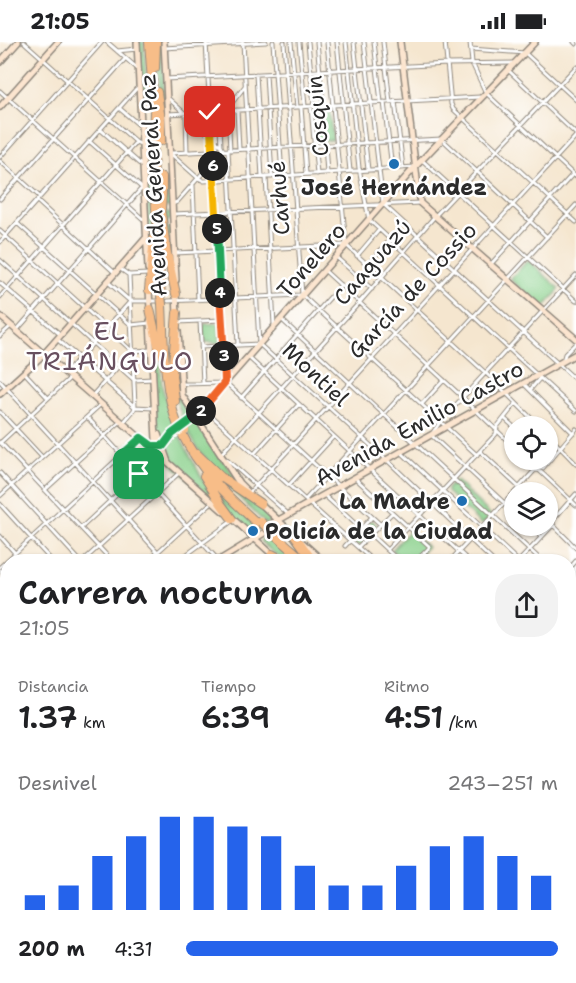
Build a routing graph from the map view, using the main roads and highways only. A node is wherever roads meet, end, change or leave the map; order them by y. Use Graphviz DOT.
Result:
graph roads {
  1 [pos="151,42"];
  2 [pos="152,69"];
  3 [pos="156,90"];
  4 [pos="148,102"];
  5 [pos="160,141"];
  6 [pos="143,143"];
  7 [pos="162,177"];
  8 [pos="155,183"];
  9 [pos="160,211"];
  10 [pos="149,290"];
  11 [pos="176,297"];
  12 [pos="150,305"];
  13 [pos="178,318"];
  14 [pos="173,403"];
  15 [pos="194,452"];
  16 [pos="261,504"];
  17 [pos="233,519"];
  18 [pos="266,529"];
  19 [pos="293,533"];
  20 [pos="291,554"];
  21 [pos="296,554"];
  22 [pos="308,554"];
  1 -- 2 [label="highway"];
  2 -- 3 [label="highway, Avenida General Paz"];
  2 -- 4 [label="highway"];
  2 -- 8 [label="highway, Avenida General Paz"];
  3 -- 5 [label="highway"];
  3 -- 9 [label="highway, Avenida General Paz"];
  6 -- 8 [label="highway"];
  7 -- 9 [label="highway"];
  8 -- 9 [label="highway, Avenida General Paz"];
  9 -- 10 [label="highway"];
  9 -- 11 [label="highway"];
  9 -- 14 [label="highway, Avenida General Paz"];
  12 -- 14 [label="highway"];
  13 -- 14 [label="highway"];
  14 -- 15 [label="highway, Avenida General Paz"];
  15 -- 16 [label="highway"];
  15 -- 17 [label="highway"];
  15 -- 18 [label="highway, Avenida General Paz"];
  18 -- 20 [label="highway, Avenida General Paz"];
  18 -- 21 [label="highway, Avenida General Paz"];
  19 -- 22 [label="highway"];
}
